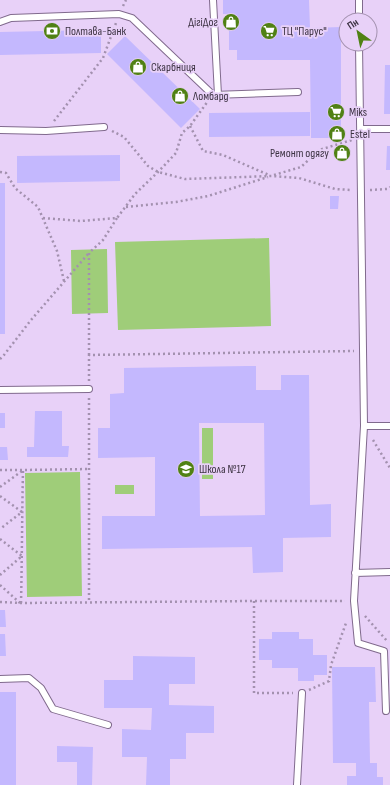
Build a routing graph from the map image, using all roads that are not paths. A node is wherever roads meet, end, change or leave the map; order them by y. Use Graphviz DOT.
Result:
graph roads {
  1 [pos="213,0"];
  2 [pos="358,0"];
  3 [pos="359,12"];
  4 [pos="0,22"];
  5 [pos="359,52"];
  6 [pos="298,92"];
  7 [pos="215,95"];
  8 [pos="104,127"];
  9 [pos="361,129"];
  10 [pos="390,129"];
  11 [pos="0,130"];
  12 [pos="89,389"];
  13 [pos="0,390"];
  14 [pos="364,426"];
  15 [pos="390,426"];
  16 [pos="390,572"];
  17 [pos="355,573"];
  18 [pos="0,679"];
  19 [pos="302,693"];
  20 [pos="386,710"];
  21 [pos="108,725"];
  22 [pos="297,785"];
  1 -- 7 [label="lane"];
  2 -- 3 [label="lane"];
  4 -- 7 [label="lane"];
  5 -- 9 [label="lane"];
  6 -- 7 [label="lane"];
  8 -- 11 [label="lane"];
  9 -- 10 [label="lane"];
  9 -- 14 [label="lane"];
  12 -- 13 [label="lane"];
  14 -- 15 [label="lane"];
  14 -- 17 [label="lane"];
  16 -- 17 [label="lane"];
  17 -- 20 [label="lane"];
  18 -- 21 [label="lane"];
  19 -- 22 [label="lane"];
}
